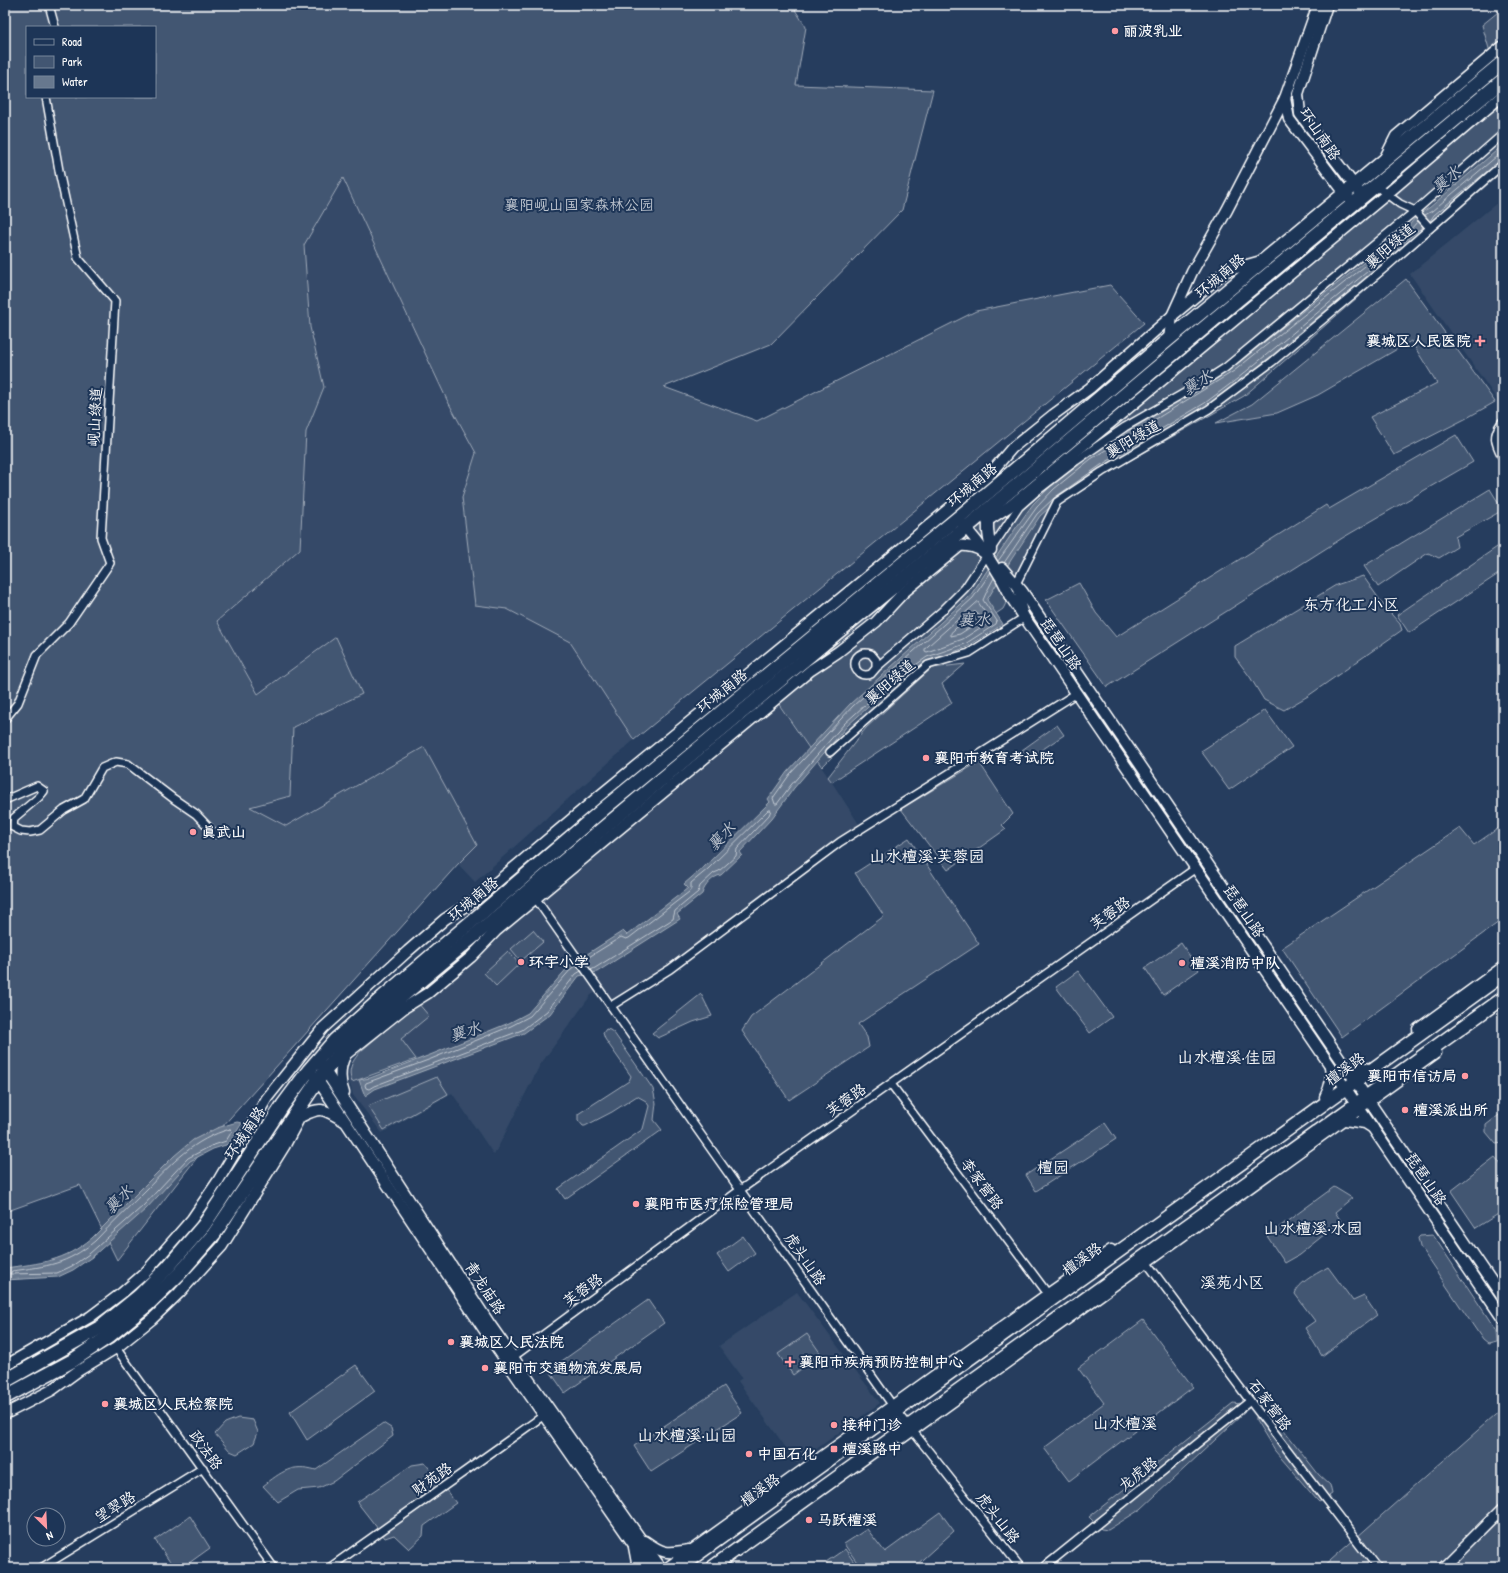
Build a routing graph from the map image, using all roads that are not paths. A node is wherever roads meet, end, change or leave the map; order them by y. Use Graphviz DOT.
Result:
graph roads {
  1 [pos="49,5"];
  2 [pos="1318,5"];
  3 [pos="1327,5"];
  4 [pos="55,26"];
  5 [pos="1503,46"];
  6 [pos="1503,62"];
  7 [pos="1503,80"];
  8 [pos="1503,95"];
  9 [pos="46,98"];
  10 [pos="1285,98"];
  11 [pos="1503,134"];
  12 [pos="1383,162"];
  13 [pos="1503,164"];
  14 [pos="1350,190"];
  15 [pos="1382,190"];
  16 [pos="1358,200"];
  17 [pos="1415,211"];
  18 [pos="1430,228"];
  19 [pos="1265,260"];
  20 [pos="1172,316"];
  21 [pos="1168,339"];
  22 [pos="1503,422"];
  23 [pos="1503,455"];
  24 [pos="992,506"];
  25 [pos="960,516"];
  26 [pos="987,521"];
  27 [pos="946,544"];
  28 [pos="960,546"];
  29 [pos="989,553"];
  30 [pos="1005,577"];
  31 [pos="1016,584"];
  32 [pos="1025,617"];
  33 [pos="876,668"];
  34 [pos="1077,693"];
  35 [pos="5,720"];
  36 [pos="830,752"];
  37 [pos="5,800"];
  38 [pos="215,834"];
  39 [pos="513,867"];
  40 [pos="1196,868"];
  41 [pos="522,879"];
  42 [pos="533,894"];
  43 [pos="1503,967"];
  44 [pos="1503,975"];
  45 [pos="1503,998"];
  46 [pos="1503,1005"];
  47 [pos="612,1006"];
  48 [pos="359,1034"];
  49 [pos="345,1055"];
  50 [pos="1341,1058"];
  51 [pos="1330,1064"];
  52 [pos="1366,1068"];
  53 [pos="318,1070"];
  54 [pos="1355,1079"];
  55 [pos="891,1084"];
  56 [pos="1345,1086"];
  57 [pos="1385,1091"];
  58 [pos="1325,1097"];
  59 [pos="1368,1099"];
  60 [pos="349,1106"];
  61 [pos="1358,1106"];
  62 [pos="294,1120"];
  63 [pos="1345,1120"];
  64 [pos="1384,1121"];
  65 [pos="347,1123"];
  66 [pos="1374,1129"];
  67 [pos="740,1190"];
  68 [pos="1145,1259"];
  69 [pos="1050,1297"];
  70 [pos="1503,1298"];
  71 [pos="93,1316"];
  72 [pos="1503,1319"];
  73 [pos="108,1337"];
  74 [pos="513,1357"];
  75 [pos="5,1366"];
  76 [pos="5,1381"];
  77 [pos="5,1397"];
  78 [pos="1250,1401"];
  79 [pos="895,1408"];
  80 [pos="547,1413"];
  81 [pos="5,1414"];
  82 [pos="910,1428"];
  83 [pos="203,1468"];
  84 [pos="1503,1508"];
  85 [pos="636,1540"];
  86 [pos="693,1549"];
  87 [pos="41,1568"];
  88 [pos="274,1568"];
  89 [pos="329,1568"];
  90 [pos="638,1568"];
  91 [pos="650,1568"];
  92 [pos="661,1568"];
  93 [pos="667,1568"];
  94 [pos="679,1568"];
  95 [pos="711,1568"];
  96 [pos="720,1568"];
  97 [pos="1020,1568"];
  98 [pos="1043,1568"];
  99 [pos="1378,1568"];
  100 [pos="1443,1568"];
  1 -- 4 [label="street"];
  2 -- 10 [label="street, 环山南路"];
  3 -- 14 [label="street, 环山南路"];
  5 -- 12 [label="street"];
  6 -- 12 [label="highway, 环城南路"];
  7 -- 15 [label="highway, 环城南路"];
  8 -- 15 [label="street"];
  9 -- 35 [label="street, 岘山绿道"];
  10 -- 14 [label="street, 环山南路"];
  10 -- 20 [label="street"];
  11 -- 17 [label="street, 襄阳绿道"];
  12 -- 14 [label="highway, 环城南路"];
  13 -- 18 [label="street, 襄阳绿道"];
  14 -- 16 [label="street, 环山南路"];
  14 -- 19 [label="highway, 环城南路"];
  15 -- 16 [label="highway, 环城南路"];
  15 -- 17 [label="street"];
  15 -- 26 [label="street"];
  16 -- 24 [label="highway, 环城南路"];
  17 -- 18 [label="street"];
  17 -- 29 [label="street, 襄阳绿道"];
  18 -- 31 [label="street, 襄阳绿道"];
  19 -- 20 [label="street"];
  19 -- 21 [label="highway, 环城南路"];
  20 -- 21 [label="street"];
  20 -- 25 [label="street"];
  21 -- 25 [label="highway, 环城南路"];
  22 -- 23 [label="street"];
  24 -- 25 [label="highway, 环城南路"];
  24 -- 26 [label="street"];
  25 -- 27 [label="highway, 环城南路"];
  25 -- 29 [label="street"];
  25 -- 39 [label="street"];
  25 -- 41 [label="highway, 环城南路"];
  26 -- 29 [label="street"];
  27 -- 28 [label="street"];
  27 -- 42 [label="highway, 环城南路"];
  28 -- 29 [label="street"];
  28 -- 42 [label="street"];
  29 -- 30 [label="street"];
  29 -- 33 [label="street, 襄阳绿道"];
  30 -- 31 [label="street, 琵琶山路"];
  30 -- 32 [label="street, 琵琶山路"];
  31 -- 32 [label="street"];
  31 -- 50 [label="street, 琵琶山路"];
  32 -- 34 [label="street, 琵琶山路"];
  32 -- 36 [label="street, 襄阳绿道"];
  34 -- 40 [label="street, 琵琶山路"];
  34 -- 47 [label="street"];
  37 -- 38 [label="street"];
  39 -- 41 [label="street"];
  39 -- 71 [label="street"];
  40 -- 51 [label="street, 琵琶山路"];
  40 -- 55 [label="street, 芙蓉路"];
  41 -- 42 [label="street"];
  41 -- 53 [label="highway, 环城南路"];
  42 -- 47 [label="street, 虎头山路"];
  42 -- 48 [label="highway, 环城南路"];
  42 -- 49 [label="street"];
  43 -- 52 [label="street"];
  44 -- 54 [label="main road, 檀溪路"];
  45 -- 59 [label="main road"];
  46 -- 57 [label="street"];
  47 -- 67 [label="street, 虎头山路"];
  48 -- 49 [label="street"];
  48 -- 53 [label="highway, 环城南路"];
  49 -- 60 [label="street"];
  50 -- 52 [label="street"];
  50 -- 54 [label="street, 琵琶山路"];
  51 -- 56 [label="street, 琵琶山路"];
  51 -- 58 [label="street"];
  52 -- 54 [label="street"];
  53 -- 60 [label="street, 青龙庙路"];
  53 -- 62 [label="highway, 环城南路"];
  53 -- 65 [label="street, 青龙庙路"];
  53 -- 73 [label="highway, 环城南路"];
  54 -- 56 [label="main road, 檀溪路"];
  54 -- 59 [label="street, 琵琶山路"];
  55 -- 67 [label="street, 芙蓉路"];
  55 -- 69 [label="street, 李家营路"];
  56 -- 58 [label="street"];
  56 -- 61 [label="street, 琵琶山路"];
  56 -- 69 [label="main road, 檀溪路"];
  57 -- 59 [label="street"];
  57 -- 64 [label="street"];
  58 -- 69 [label="street"];
  59 -- 61 [label="main road"];
  59 -- 64 [label="street, 琵琶山路"];
  60 -- 74 [label="street, 青龙庙路"];
  61 -- 63 [label="street"];
  61 -- 66 [label="street, 琵琶山路"];
  61 -- 68 [label="main road"];
  62 -- 65 [label="street"];
  62 -- 73 [label="highway, 环城南路"];
  63 -- 66 [label="street"];
  63 -- 68 [label="street"];
  64 -- 70 [label="street, 琵琶山路"];
  65 -- 80 [label="street, 青龙庙路"];
  66 -- 72 [label="street, 琵琶山路"];
  67 -- 74 [label="street, 芙蓉路"];
  67 -- 79 [label="street, 虎头山路"];
  68 -- 78 [label="street, 石家营路"];
  68 -- 82 [label="main road"];
  69 -- 79 [label="main road, 檀溪路"];
  71 -- 73 [label="street"];
  71 -- 75 [label="street"];
  73 -- 76 [label="highway, 环城南路"];
  73 -- 77 [label="highway, 环城南路"];
  73 -- 81 [label="street"];
  73 -- 83 [label="street, 政法路"];
  74 -- 80 [label="street, 青龙庙路"];
  78 -- 98 [label="street, 龙虎路"];
  78 -- 99 [label="street, 石家营路"];
  79 -- 82 [label="street, 虎头山路"];
  79 -- 86 [label="street"];
  79 -- 94 [label="main road, 檀溪路"];
  80 -- 85 [label="street, 青龙庙路"];
  80 -- 89 [label="street, 财苑路"];
  82 -- 95 [label="main road"];
  82 -- 96 [label="street"];
  82 -- 97 [label="street, 虎头山路"];
  83 -- 87 [label="street, 望翠路"];
  83 -- 88 [label="street, 政法路"];
  84 -- 100 [label="street"];
  85 -- 86 [label="street"];
  85 -- 90 [label="street"];
  85 -- 91 [label="street, 青龙庙路"];
  85 -- 92 [label="street, 青龙庙路"];
  86 -- 93 [label="street"];
}
